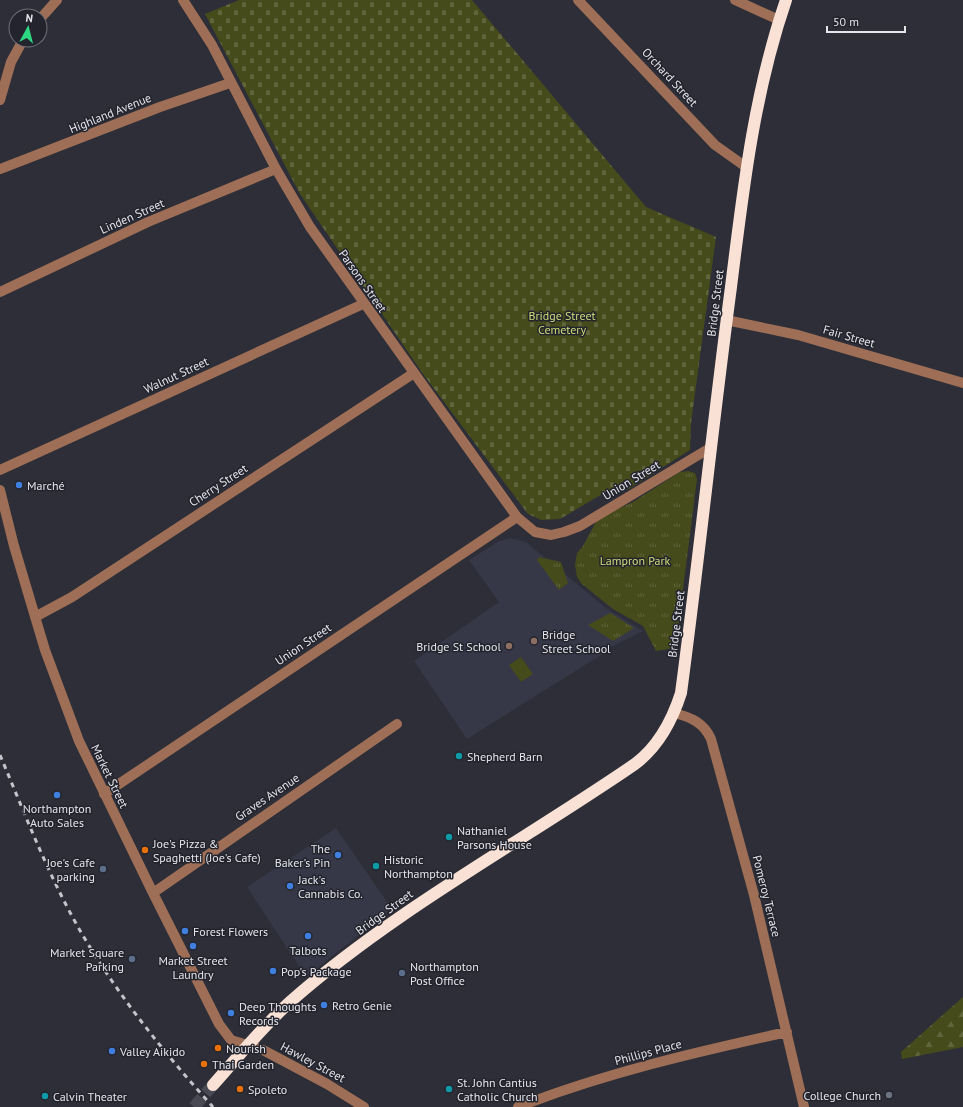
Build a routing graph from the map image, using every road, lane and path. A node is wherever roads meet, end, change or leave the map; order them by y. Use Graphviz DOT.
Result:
graph roads {
  1 [pos="57,0"];
  2 [pos="183,0"];
  3 [pos="578,0"];
  4 [pos="735,0"];
  5 [pos="786,0"];
  6 [pos="48,10"];
  7 [pos="779,20"];
  8 [pos="19,48"];
  9 [pos="230,83"];
  10 [pos="0,100"];
  11 [pos="746,167"];
  12 [pos="0,169"];
  13 [pos="276,169"];
  14 [pos="0,292"];
  15 [pos="363,304"];
  16 [pos="726,320"];
  17 [pos="414,373"];
  18 [pos="963,383"];
  19 [pos="710,448"];
  20 [pos="0,470"];
  21 [pos="0,490"];
  22 [pos="517,517"];
  23 [pos="564,532"];
  24 [pos="35,617"];
  25 [pos="674,713"];
  26 [pos="397,724"];
  27 [pos="104,794"];
  28 [pos="152,893"];
  29 [pos="787,1032"];
  30 [pos="247,1046"];
  31 [pos="213,1085"];
  32 [pos="364,1107"];
  33 [pos="518,1107"];
  34 [pos="804,1107"];
  1 -- 6 [label="street"];
  2 -- 9 [label="street, Parsons Street"];
  3 -- 11 [label="street, Orchard Street"];
  4 -- 7 [label="street"];
  5 -- 7 [label="highway, Bridge Street"];
  7 -- 11 [label="highway, Bridge Street"];
  8 -- 10 [label="street"];
  9 -- 12 [label="street, Highland Avenue"];
  9 -- 13 [label="street, Parsons Street"];
  11 -- 16 [label="highway, Bridge Street"];
  13 -- 14 [label="street, Linden Street"];
  13 -- 15 [label="street, Parsons Street"];
  15 -- 17 [label="street, Parsons Street"];
  15 -- 20 [label="street, Walnut Street"];
  16 -- 18 [label="street, Fair Street"];
  16 -- 19 [label="highway, Bridge Street"];
  17 -- 22 [label="street, Parsons Street"];
  17 -- 24 [label="street, Cherry Street"];
  19 -- 23 [label="street, Union Street"];
  19 -- 25 [label="highway, Bridge Street"];
  21 -- 24 [label="street, Market Street"];
  22 -- 23 [label="street, Parsons Street"];
  22 -- 27 [label="street, Union Street"];
  24 -- 27 [label="street, Market Street"];
  25 -- 29 [label="street, Pomeroy Terrace"];
  25 -- 30 [label="highway, Bridge Street"];
  26 -- 28 [label="street, Graves Avenue"];
  27 -- 28 [label="street, Market Street"];
  28 -- 30 [label="street, Market Street"];
  29 -- 33 [label="street, Phillips Place"];
  29 -- 34 [label="street, Pomeroy Terrace"];
  30 -- 31 [label="highway, Bridge Street"];
  30 -- 32 [label="street, Hawley Street"];
}
